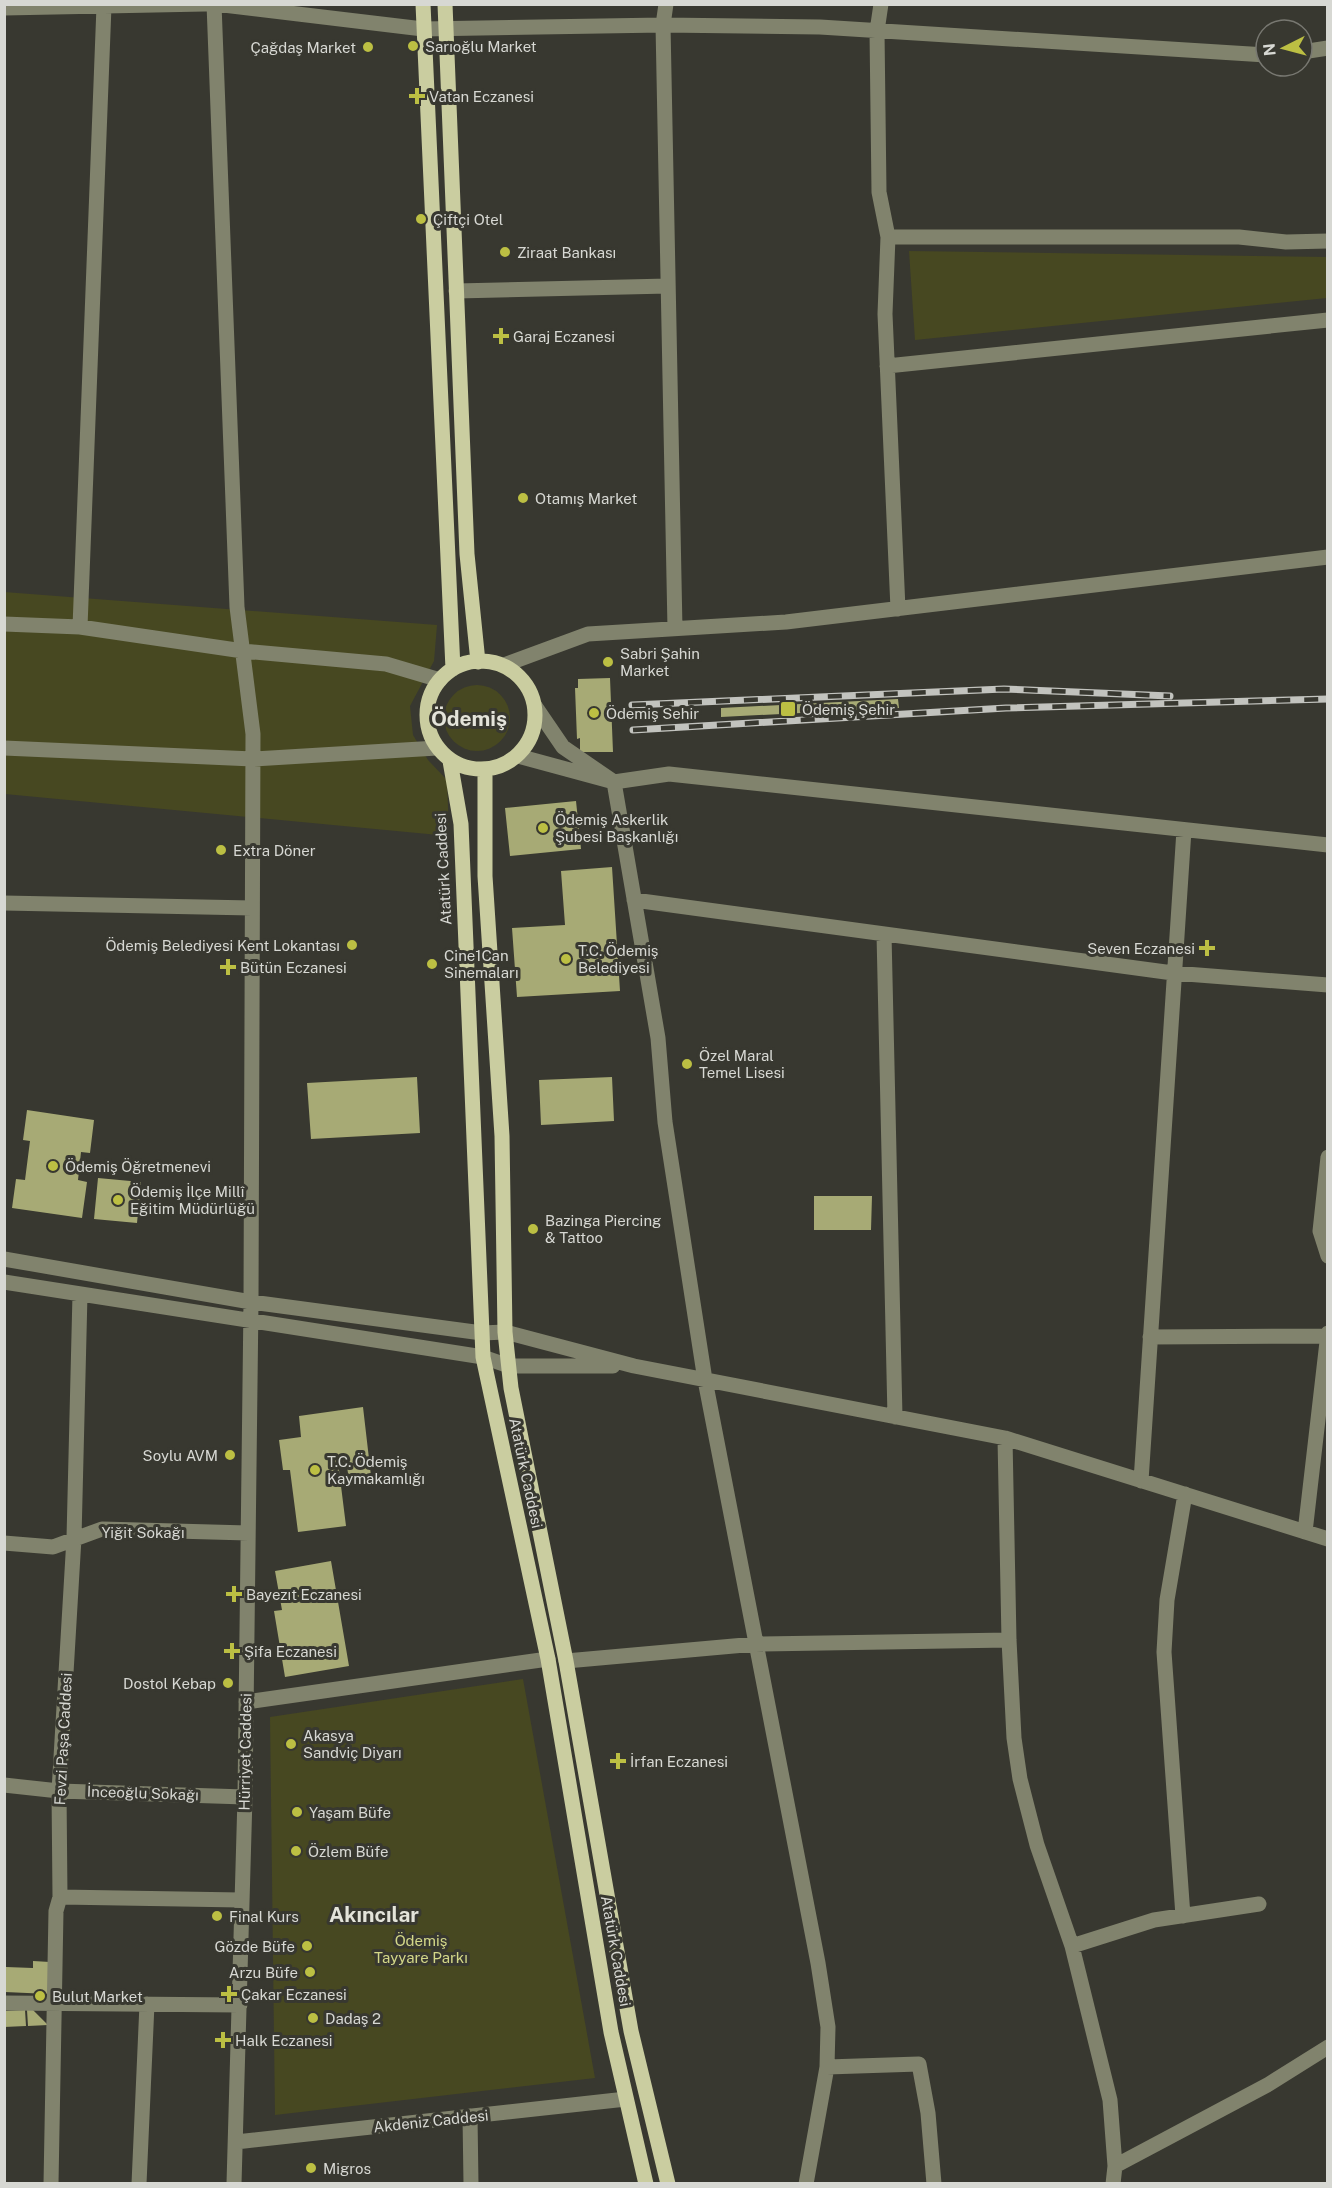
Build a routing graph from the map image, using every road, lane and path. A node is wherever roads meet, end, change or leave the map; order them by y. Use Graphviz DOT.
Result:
graph roads {
  1 [pos="205,4"];
  2 [pos="214,4"];
  3 [pos="423,4"];
  4 [pos="445,4"];
  5 [pos="666,4"];
  6 [pos="881,4"];
  7 [pos="104,6"];
  8 [pos="4,8"];
  9 [pos="663,25"];
  10 [pos="445,27"];
  11 [pos="423,28"];
  12 [pos="877,31"];
  13 [pos="1254,54"];
  14 [pos="888,237"];
  15 [pos="1328,241"];
  16 [pos="668,286"];
  17 [pos="456,291"];
  18 [pos="1328,320"];
  19 [pos="887,366"];
  20 [pos="1328,557"];
  21 [pos="898,609"];
  22 [pos="4,624"];
  23 [pos="80,627"];
  24 [pos="675,629"];
  25 [pos="243,651"];
  26 [pos="478,662"];
  27 [pos="504,666"];
  28 [pos="453,669"];
  29 [pos="440,681"];
  30 [pos="535,706"];
  31 [pos="4,748"];
  32 [pos="437,748"];
  33 [pos="518,756"];
  34 [pos="253,759"];
  35 [pos="450,761"];
  36 [pos="485,770"];
  37 [pos="614,782"];
  38 [pos="1184,830"];
  39 [pos="1328,845"];
  40 [pos="634,900"];
  41 [pos="4,903"];
  42 [pos="252,908"];
  43 [pos="884,934"];
  44 [pos="1173,973"];
  45 [pos="1328,985"];
  46 [pos="1328,1157"];
  47 [pos="1328,1256"];
  48 [pos="4,1259"];
  49 [pos="4,1282"];
  50 [pos="80,1294"];
  51 [pos="251,1302"];
  52 [pos="251,1320"];
  53 [pos="505,1332"];
  54 [pos="482,1334"];
  55 [pos="1327,1335"];
  56 [pos="1150,1337"];
  57 [pos="483,1357"];
  58 [pos="509,1366"];
  59 [pos="634,1366"];
  60 [pos="705,1380"];
  61 [pos="895,1417"];
  62 [pos="1005,1438"];
  63 [pos="1141,1480"];
  64 [pos="1185,1494"];
  65 [pos="1305,1532"];
  66 [pos="248,1533"];
  67 [pos="74,1539"];
  68 [pos="1328,1539"];
  69 [pos="4,1543"];
  70 [pos="1009,1640"];
  71 [pos="756,1644"];
  72 [pos="548,1659"];
  73 [pos="566,1662"];
  74 [pos="246,1702"];
  75 [pos="4,1785"];
  76 [pos="58,1791"];
  77 [pos="245,1797"];
  78 [pos="60,1897"];
  79 [pos="241,1900"];
  80 [pos="1259,1904"];
  81 [pos="1183,1916"];
  82 [pos="1072,1946"];
  83 [pos="4,2003"];
  84 [pos="53,2004"];
  85 [pos="147,2004"];
  86 [pos="240,2005"];
  87 [pos="1328,2047"];
  88 [pos="827,2067"];
  89 [pos="626,2099"];
  90 [pos="470,2116"];
  91 [pos="237,2142"];
  92 [pos="1116,2166"];
  93 [pos="51,2184"];
  94 [pos="139,2184"];
  95 [pos="234,2184"];
  96 [pos="471,2184"];
  97 [pos="646,2184"];
  98 [pos="668,2184"];
  99 [pos="806,2184"];
  100 [pos="934,2184"];
  101 [pos="1113,2184"];
  1 -- 7 [label="street"];
  2 -- 11 [label="street"];
  2 -- 25 [label="street, Hürriyet Caddesi"];
  3 -- 11 [label="main road"];
  4 -- 10 [label="main road"];
  5 -- 9 [label="street"];
  6 -- 12 [label="street"];
  7 -- 8 [label="street"];
  7 -- 23 [label="street"];
  9 -- 10 [label="street"];
  9 -- 12 [label="street"];
  9 -- 16 [label="street"];
  10 -- 11 [label="street"];
  10 -- 17 [label="main road"];
  11 -- 28 [label="main road"];
  12 -- 13 [label="street"];
  12 -- 14 [label="street"];
  14 -- 15 [label="street"];
  14 -- 19 [label="street"];
  16 -- 17 [label="street"];
  16 -- 24 [label="street"];
  17 -- 26 [label="main road"];
  18 -- 19 [label="street"];
  19 -- 21 [label="street"];
  20 -- 21 [label="street"];
  21 -- 24 [label="street"];
  22 -- 23 [label="street"];
  23 -- 25 [label="street"];
  24 -- 27 [label="street"];
  25 -- 29 [label="street"];
  25 -- 34 [label="street, Hürriyet Caddesi"];
  26 -- 27 [label="main road"];
  26 -- 28 [label="main road"];
  27 -- 30 [label="main road"];
  28 -- 29 [label="main road"];
  29 -- 32 [label="main road"];
  30 -- 33 [label="main road"];
  30 -- 37 [label="street"];
  31 -- 34 [label="street"];
  32 -- 34 [label="street"];
  32 -- 35 [label="main road"];
  33 -- 36 [label="main road"];
  33 -- 37 [label="street"];
  34 -- 42 [label="street, Hürriyet Caddesi"];
  35 -- 36 [label="main road"];
  35 -- 54 [label="main road, Atatürk Caddesi"];
  36 -- 53 [label="main road, Atatürk Caddesi"];
  37 -- 38 [label="street"];
  37 -- 40 [label="street"];
  38 -- 39 [label="street"];
  38 -- 44 [label="street"];
  40 -- 43 [label="street"];
  40 -- 60 [label="street"];
  41 -- 42 [label="street"];
  42 -- 51 [label="street, Hürriyet Caddesi"];
  43 -- 44 [label="street"];
  43 -- 61 [label="street"];
  44 -- 45 [label="street"];
  44 -- 56 [label="street"];
  46 -- 47 [label="street"];
  48 -- 51 [label="street"];
  49 -- 50 [label="street"];
  50 -- 52 [label="street"];
  50 -- 67 [label="street, Fevzi Paşa Caddesi"];
  51 -- 52 [label="street, Hürriyet Caddesi"];
  51 -- 54 [label="street"];
  52 -- 57 [label="street"];
  52 -- 66 [label="street, Hürriyet Caddesi"];
  53 -- 54 [label="street"];
  53 -- 58 [label="main road, Atatürk Caddesi"];
  53 -- 59 [label="street"];
  54 -- 57 [label="main road, Atatürk Caddesi"];
  55 -- 56 [label="street"];
  55 -- 65 [label="street"];
  56 -- 63 [label="street"];
  57 -- 58 [label="street"];
  57 -- 72 [label="main road, Atatürk Caddesi"];
  58 -- 59 [label="street"];
  58 -- 73 [label="main road, Atatürk Caddesi"];
  59 -- 60 [label="street"];
  60 -- 61 [label="street"];
  60 -- 71 [label="street"];
  61 -- 62 [label="street"];
  62 -- 63 [label="street"];
  62 -- 70 [label="street"];
  63 -- 64 [label="street"];
  64 -- 65 [label="street"];
  64 -- 81 [label="street"];
  65 -- 68 [label="street"];
  66 -- 67 [label="street, Yiğit Sokağı"];
  66 -- 74 [label="street, Hürriyet Caddesi"];
  67 -- 69 [label="street, Yiğit Sokağı"];
  67 -- 76 [label="street, Fevzi Paşa Caddesi"];
  70 -- 71 [label="street"];
  70 -- 82 [label="street"];
  71 -- 73 [label="street"];
  71 -- 88 [label="street"];
  72 -- 74 [label="street"];
  72 -- 89 [label="main road, Atatürk Caddesi"];
  73 -- 98 [label="main road, Atatürk Caddesi"];
  74 -- 77 [label="street, Hürriyet Caddesi"];
  75 -- 76 [label="street, İnceoğlu Sokağı"];
  76 -- 77 [label="street, İnceoğlu Sokağı"];
  76 -- 78 [label="street, Fevzi Paşa Caddesi"];
  77 -- 79 [label="street, Hürriyet Caddesi"];
  78 -- 79 [label="street"];
  78 -- 84 [label="street, Fevzi Paşa Caddesi"];
  79 -- 86 [label="street, Hürriyet Caddesi"];
  80 -- 81 [label="street"];
  81 -- 82 [label="street"];
  82 -- 92 [label="street"];
  83 -- 84 [label="street"];
  84 -- 85 [label="street"];
  84 -- 93 [label="street, Fevzi Paşa Caddesi"];
  85 -- 86 [label="street"];
  85 -- 94 [label="street"];
  86 -- 91 [label="street, Hürriyet Caddesi"];
  87 -- 92 [label="street"];
  88 -- 99 [label="street"];
  88 -- 100 [label="street"];
  89 -- 90 [label="street, Akdeniz Caddesi"];
  89 -- 97 [label="main road, Atatürk Caddesi"];
  90 -- 91 [label="street, Akdeniz Caddesi"];
  90 -- 96 [label="street"];
  91 -- 95 [label="street, Hürriyet Caddesi"];
  92 -- 101 [label="street"];
}
